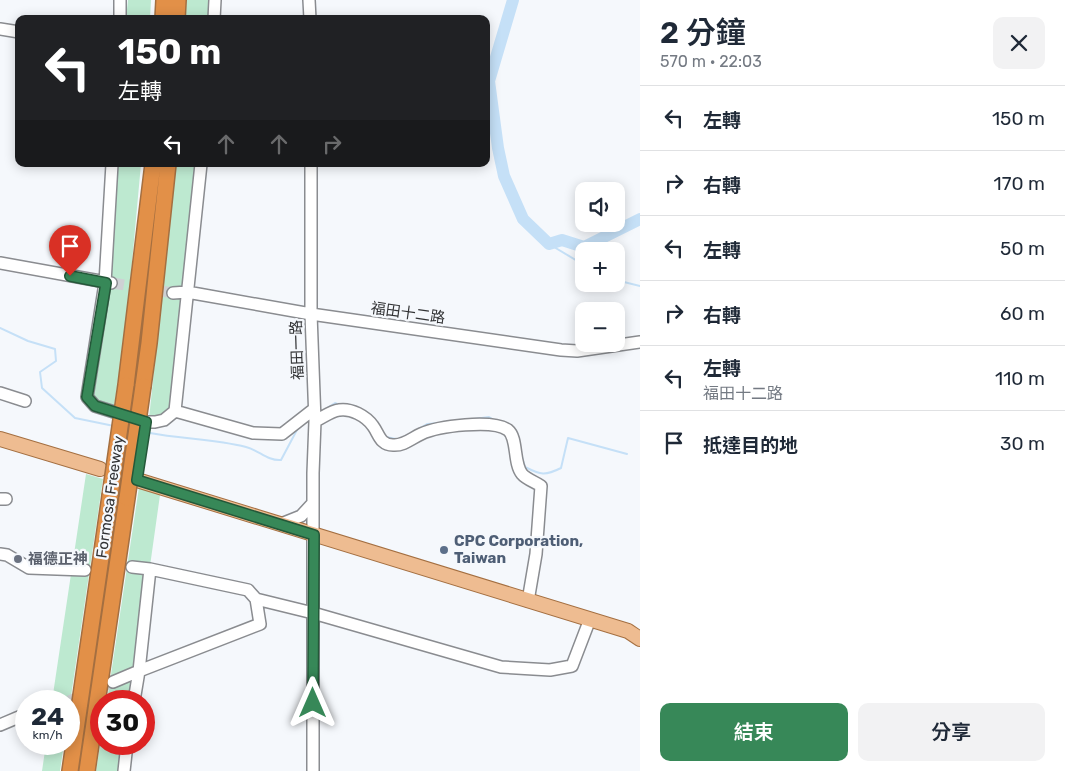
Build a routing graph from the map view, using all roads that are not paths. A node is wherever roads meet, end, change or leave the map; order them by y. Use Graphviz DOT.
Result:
graph roads {
  1 [pos="120,0"];
  2 [pos="164,0"];
  3 [pos="178,0"];
  4 [pos="215,0"];
  5 [pos="309,0"];
  6 [pos="120,15"];
  7 [pos="163,15"];
  8 [pos="177,15"];
  9 [pos="214,15"];
  10 [pos="310,15"];
  11 [pos="0,29"];
  12 [pos="15,31"];
  13 [pos="112,167"];
  14 [pos="153,167"];
  15 [pos="168,167"];
  16 [pos="201,167"];
  17 [pos="311,167"];
  18 [pos="0,263"];
  19 [pos="109,283"];
  20 [pos="187,292"];
  21 [pos="173,293"];
  22 [pos="311,314"];
  23 [pos="640,342"];
  24 [pos="0,394"];
  25 [pos="25,401"];
  26 [pos="175,411"];
  27 [pos="314,415"];
  28 [pos="146,422"];
  29 [pos="0,439"];
  30 [pos="100,469"];
  31 [pos="137,480"];
  32 [pos="314,503"];
  33 [pos="281,524"];
  34 [pos="314,535"];
  35 [pos="0,554"];
  36 [pos="132,567"];
  37 [pos="150,569"];
  38 [pos="85,570"];
  39 [pos="256,600"];
  40 [pos="528,601"];
  41 [pos="313,613"];
  42 [pos="590,620"];
  43 [pos="640,639"];
  44 [pos="139,670"];
  45 [pos="113,682"];
  46 [pos="136,690"];
  47 [pos="15,719"];
  48 [pos="0,725"];
  49 [pos="126,755"];
  50 [pos="70,771"];
  51 [pos="87,771"];
  52 [pos="124,771"];
  53 [pos="313,771"];
  1 -- 6 [label="street"];
  2 -- 7 [label="highway"];
  3 -- 8 [label="highway"];
  4 -- 9 [label="street"];
  5 -- 10 [label="street"];
  11 -- 12 [label="street"];
  13 -- 19 [label="street"];
  14 -- 50 [label="highway, Formosa Freeway, bridge"];
  15 -- 51 [label="highway, Formosa Freeway, bridge"];
  16 -- 20 [label="street"];
  17 -- 22 [label="street, 福田一路"];
  18 -- 19 [label="street"];
  19 -- 28 [label="street"];
  20 -- 21 [label="street, 福田十二路"];
  20 -- 22 [label="street, 福田十二路"];
  20 -- 26 [label="street"];
  22 -- 23 [label="street, 福田十二路"];
  22 -- 27 [label="street, 福田一路"];
  24 -- 25 [label="street"];
  26 -- 27 [label="street"];
  26 -- 28 [label="street"];
  27 -- 32 [label="street, 福田一路"];
  27 -- 40 [label="street"];
  28 -- 31 [label="street"];
  29 -- 30 [label="main road"];
  31 -- 33 [label="main road"];
  32 -- 33 [label="street"];
  32 -- 34 [label="street, 福田一路"];
  33 -- 34 [label="main road"];
  34 -- 40 [label="main road"];
  34 -- 41 [label="street, 福田一路"];
  35 -- 38 [label="street"];
  36 -- 37 [label="street"];
  37 -- 39 [label="street"];
  37 -- 44 [label="street"];
  39 -- 41 [label="street"];
  39 -- 44 [label="street"];
  40 -- 42 [label="main road"];
  41 -- 42 [label="street"];
  41 -- 53 [label="street, 福田一路"];
  42 -- 43 [label="main road"];
  44 -- 45 [label="street"];
  44 -- 46 [label="street"];
  47 -- 48 [label="street"];
  49 -- 52 [label="street"];
}
